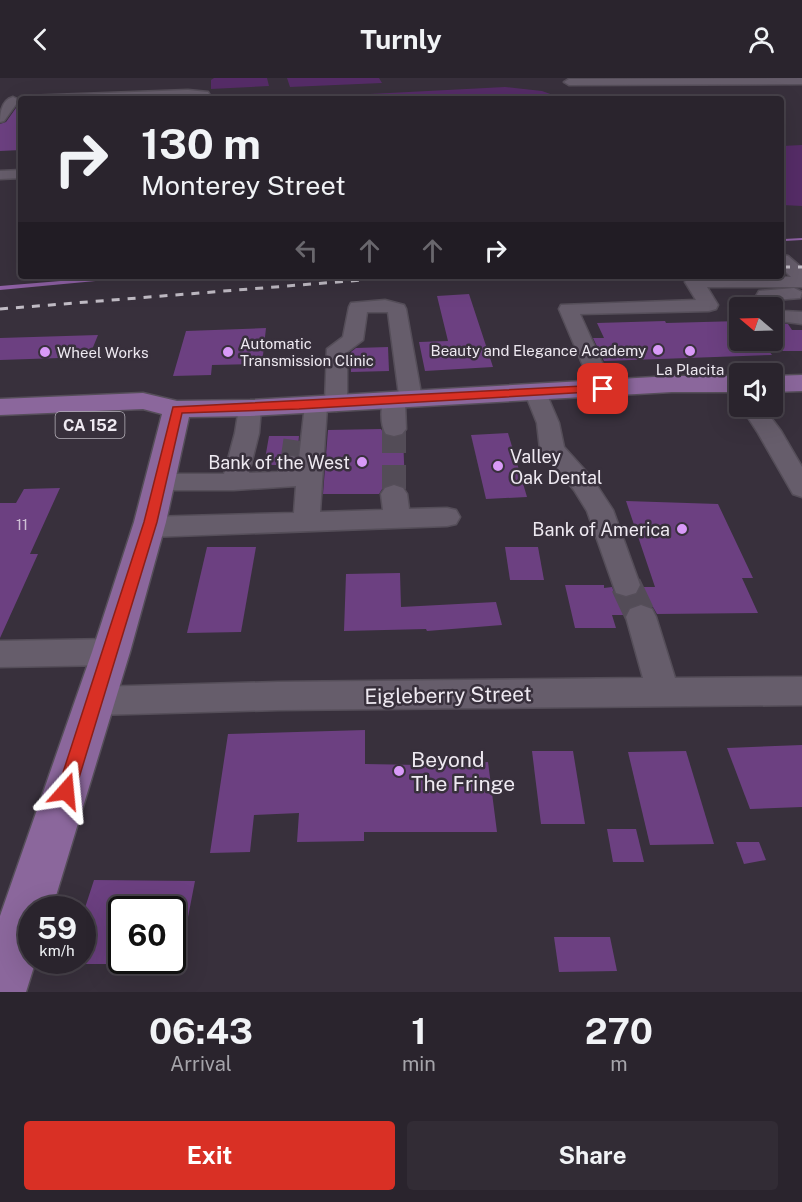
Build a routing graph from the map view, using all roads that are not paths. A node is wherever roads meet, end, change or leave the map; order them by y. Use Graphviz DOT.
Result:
graph roads {
  1 [pos="567,80"];
  2 [pos="687,80"];
  3 [pos="762,80"];
  4 [pos="802,81"];
  5 [pos="581,92"];
  6 [pos="11,100"];
  7 [pos="4,119"];
  8 [pos="18,174"];
  9 [pos="0,175"];
  10 [pos="784,262"];
  11 [pos="802,280"];
  12 [pos="802,294"];
  13 [pos="765,297"];
  14 [pos="783,316"];
  15 [pos="802,318"];
  16 [pos="802,383"];
  17 [pos="783,384"];
  18 [pos="729,387"];
  19 [pos="603,389"];
  20 [pos="536,393"];
  21 [pos="403,400"];
  22 [pos="317,405"];
  23 [pos="0,407"];
  24 [pos="250,408"];
  25 [pos="177,409"];
  26 [pos="758,417"];
  27 [pos="0,429"];
  28 [pos="394,429"];
  29 [pos="296,436"];
  30 [pos="292,464"];
  31 [pos="159,482"];
  32 [pos="234,482"];
  33 [pos="802,488"];
  34 [pos="447,517"];
  35 [pos="306,521"];
  36 [pos="149,527"];
  37 [pos="626,585"];
  38 [pos="641,617"];
  39 [pos="111,652"];
  40 [pos="0,654"];
  41 [pos="802,691"];
  42 [pos="663,693"];
  43 [pos="95,701"];
  44 [pos="0,992"];
  1 -- 2 [label="street"];
  1 -- 5 [label="street"];
  2 -- 3 [label="street"];
  3 -- 4 [label="street"];
  6 -- 7 [label="street"];
  8 -- 9 [label="street"];
  10 -- 11 [label="street"];
  11 -- 19 [label="street"];
  12 -- 13 [label="street"];
  14 -- 15 [label="street"];
  16 -- 17 [label="main road"];
  18 -- 19 [label="main road"];
  19 -- 20 [label="main road"];
  20 -- 21 [label="main road"];
  20 -- 37 [label="street"];
  21 -- 22 [label="main road"];
  21 -- 22 [label="street"];
  21 -- 28 [label="street"];
  22 -- 24 [label="main road"];
  22 -- 29 [label="street"];
  22 -- 35 [label="street"];
  23 -- 25 [label="main road, CA 152"];
  24 -- 25 [label="main road"];
  24 -- 32 [label="street"];
  25 -- 27 [label="main road, CA 152"];
  25 -- 31 [label="main road"];
  26 -- 33 [label="street"];
  30 -- 32 [label="street"];
  31 -- 32 [label="street"];
  31 -- 36 [label="main road"];
  34 -- 35 [label="street"];
  35 -- 36 [label="street"];
  36 -- 39 [label="main road"];
  38 -- 42 [label="street"];
  39 -- 40 [label="street"];
  39 -- 43 [label="main road"];
  41 -- 42 [label="street, Eigleberry Street"];
  42 -- 43 [label="street, Eigleberry Street"];
  43 -- 44 [label="main road"];
}
